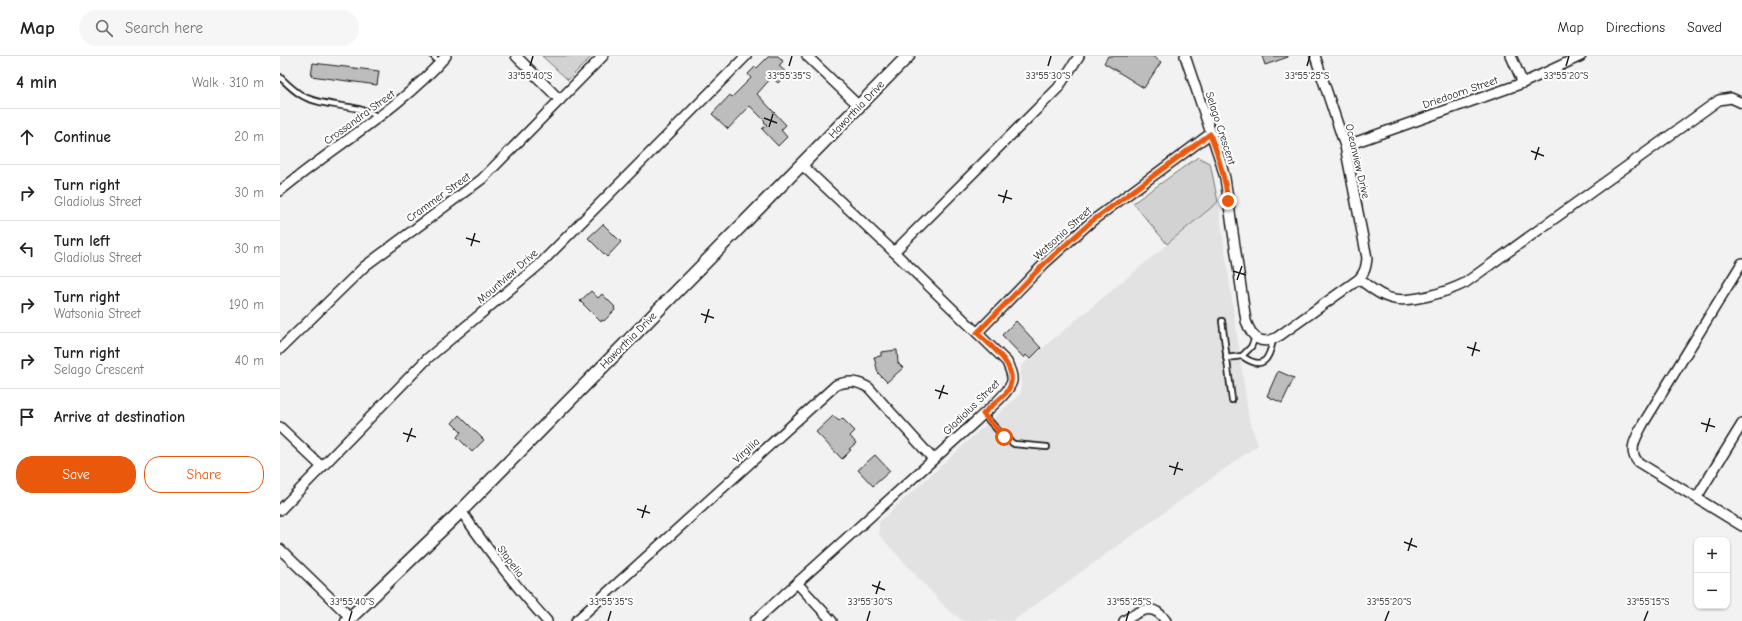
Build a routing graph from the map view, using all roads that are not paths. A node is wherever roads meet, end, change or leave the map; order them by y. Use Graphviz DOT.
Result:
graph roads {
  1 [pos="433,56"];
  2 [pos="446,56"];
  3 [pos="516,56"];
  4 [pos="604,56"];
  5 [pos="746,56"];
  6 [pos="807,56"];
  7 [pos="908,56"];
  8 [pos="1079,56"];
  9 [pos="1185,56"];
  10 [pos="1315,56"];
  11 [pos="1511,56"];
  12 [pos="1581,56"];
  13 [pos="440,63"];
  14 [pos="280,77"];
  15 [pos="1523,83"];
  16 [pos="560,100"];
  17 [pos="1742,103"];
  18 [pos="859,106"];
  19 [pos="379,117"];
  20 [pos="1210,134"];
  21 [pos="1345,146"];
  22 [pos="802,164"];
  23 [pos="280,191"];
  24 [pos="894,252"];
  25 [pos="1742,263"];
  26 [pos="1362,276"];
  27 [pos="1222,321"];
  28 [pos="977,333"];
  29 [pos="1255,338"];
  30 [pos="1273,340"];
  31 [pos="280,349"];
  32 [pos="1242,356"];
  33 [pos="1226,358"];
  34 [pos="1232,400"];
  35 [pos="983,414"];
  36 [pos="1742,424"];
  37 [pos="280,427"];
  38 [pos="1047,447"];
  39 [pos="933,459"];
  40 [pos="322,467"];
  41 [pos="1697,497"];
  42 [pos="280,510"];
  43 [pos="461,511"];
  44 [pos="1742,526"];
  45 [pos="280,549"];
  46 [pos="797,583"];
  47 [pos="349,619"];
  48 [pos="547,621"];
  49 [pos="576,621"];
  50 [pos="755,621"];
  51 [pos="832,621"];
  52 [pos="1124,621"];
  53 [pos="1166,621"];
  1 -- 13 [label="lane"];
  2 -- 13 [label="street, Crossandra Street"];
  3 -- 16 [label="street"];
  4 -- 16 [label="street, Crammer Street"];
  5 -- 40 [label="street, Mountview Drive"];
  6 -- 18 [label="street"];
  7 -- 18 [label="street, Haworthia Drive"];
  8 -- 24 [label="street"];
  9 -- 20 [label="street, Selago Crescent"];
  10 -- 21 [label="street, Oceanview Drive"];
  11 -- 15 [label="street"];
  12 -- 15 [label="street, Driedoorn Street"];
  13 -- 19 [label="street, Crossandra Street"];
  14 -- 19 [label="lane"];
  15 -- 21 [label="street, Driedoorn Street"];
  16 -- 31 [label="street, Crammer Street"];
  17 -- 26 [label="street"];
  18 -- 22 [label="street, Haworthia Drive"];
  19 -- 23 [label="street, Crossandra Street"];
  20 -- 28 [label="street, Watsonia Street"];
  20 -- 29 [label="street, Selago Crescent"];
  21 -- 26 [label="street, Oceanview Drive"];
  22 -- 24 [label="street, Gladiolus Street"];
  22 -- 43 [label="street, Haworthia Drive"];
  24 -- 28 [label="street, Gladiolus Street"];
  25 -- 41 [label="street"];
  26 -- 30 [label="street"];
  27 -- 33 [label="lane"];
  28 -- 35 [label="street, Gladiolus Street"];
  29 -- 30 [label="street"];
  29 -- 32 [label="lane"];
  30 -- 32 [label="lane"];
  32 -- 33 [label="lane"];
  33 -- 34 [label="lane"];
  35 -- 38 [label="lane"];
  35 -- 39 [label="street, Gladiolus Street"];
  36 -- 41 [label="street"];
  37 -- 40 [label="street"];
  39 -- 46 [label="street, Gladiolus Street"];
  39 -- 49 [label="street, Virgilia"];
  40 -- 42 [label="street, Mountview Drive"];
  41 -- 44 [label="street"];
  43 -- 47 [label="street, Haworthia Drive"];
  43 -- 48 [label="street, Stapelia"];
  45 -- 47 [label="street"];
  46 -- 50 [label="street, Gladiolus Street"];
  46 -- 51 [label="street"];
  52 -- 53 [label="street"];
}
